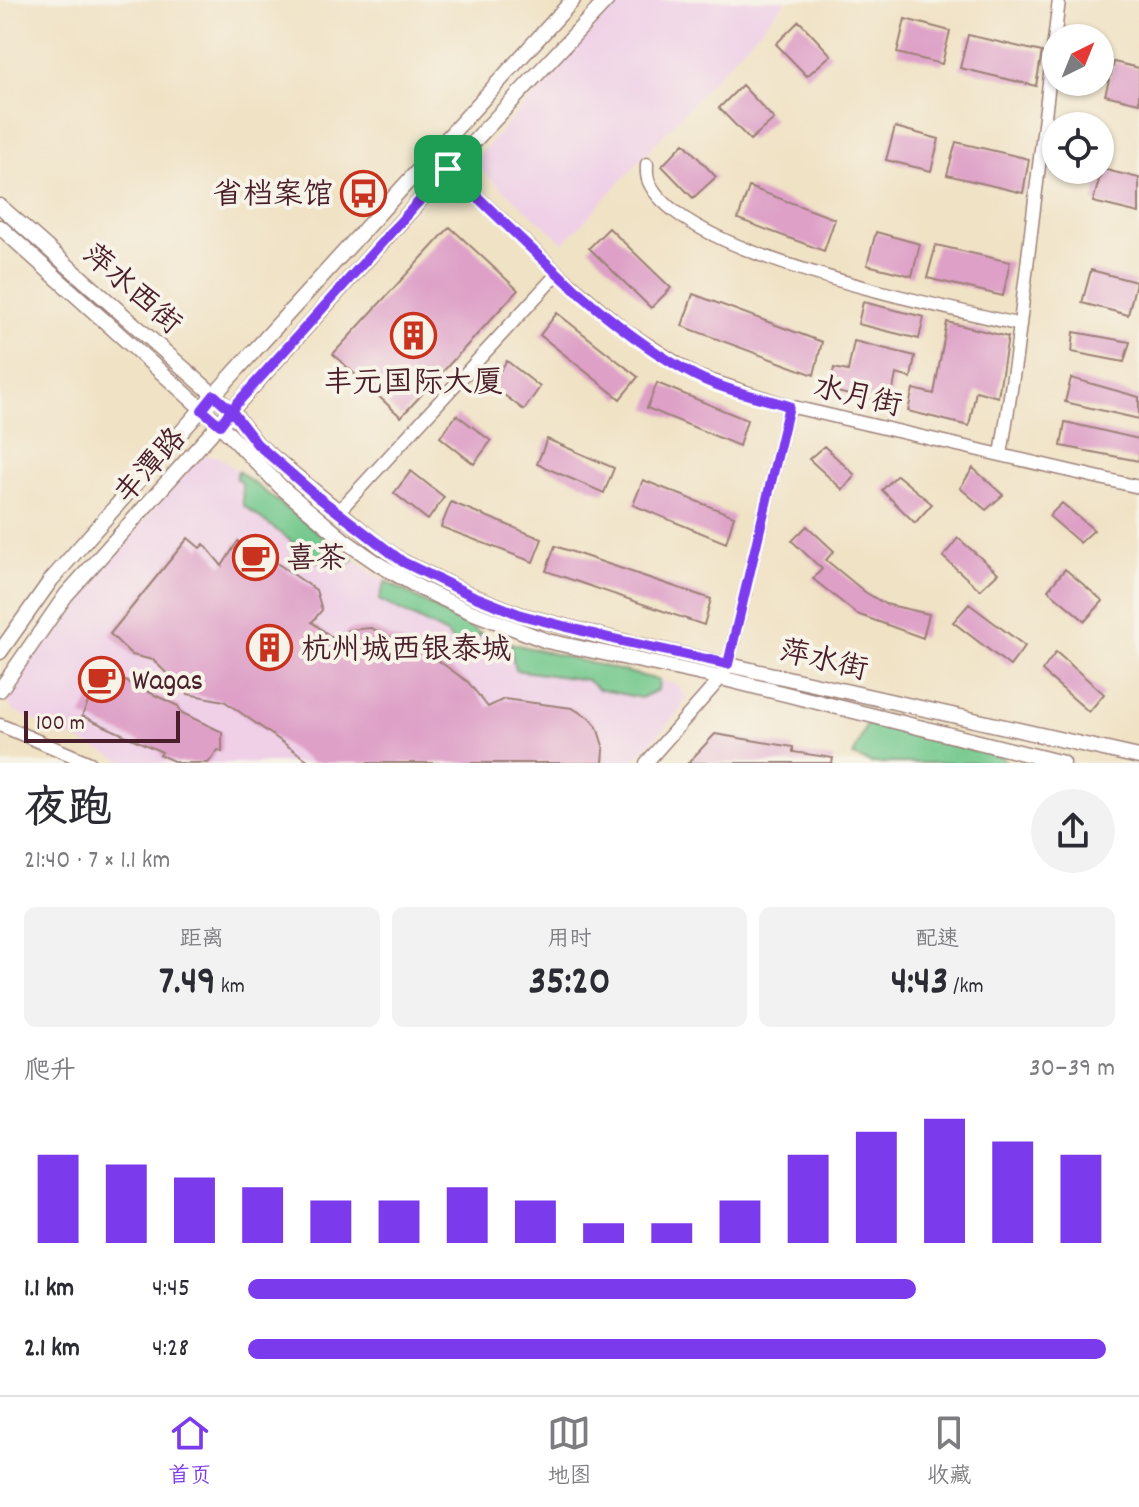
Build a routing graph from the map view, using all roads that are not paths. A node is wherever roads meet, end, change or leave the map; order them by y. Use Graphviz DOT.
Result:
graph roads {
  1 [pos="573,0"];
  2 [pos="607,0"];
  3 [pos="1059,0"];
  4 [pos="647,164"];
  5 [pos="448,169"];
  6 [pos="0,206"];
  7 [pos="0,227"];
  8 [pos="558,273"];
  9 [pos="1020,325"];
  10 [pos="214,395"];
  11 [pos="789,406"];
  12 [pos="202,410"];
  13 [pos="231,410"];
  14 [pos="220,425"];
  15 [pos="1001,455"];
  16 [pos="1139,487"];
  17 [pos="338,512"];
  18 [pos="0,652"];
  19 [pos="728,664"];
  20 [pos="721,678"];
  21 [pos="0,690"];
  22 [pos="0,725"];
  23 [pos="1139,757"];
  24 [pos="90,763"];
  25 [pos="646,763"];
  26 [pos="1063,763"];
  1 -- 10 [label="main road, 丰潭路"];
  2 -- 5 [label="main road, 丰潭路"];
  3 -- 9 [label="street"];
  4 -- 9 [label="street"];
  5 -- 8 [label="street, 水月街"];
  5 -- 13 [label="main road, 丰潭路"];
  6 -- 10 [label="main road, 萍水西街"];
  7 -- 12 [label="main road, 萍水西街"];
  8 -- 11 [label="street, 水月街"];
  8 -- 17 [label="street"];
  9 -- 15 [label="street"];
  10 -- 12 [label="main road, 丰潭路"];
  10 -- 13 [label="main road, 萍水西街"];
  11 -- 15 [label="street, 水月街"];
  11 -- 19 [label="street"];
  12 -- 14 [label="main road, 萍水街"];
  12 -- 18 [label="main road, 丰潭路"];
  13 -- 14 [label="main road, 丰潭路"];
  13 -- 17 [label="main road, 萍水街"];
  14 -- 20 [label="main road, 萍水街"];
  14 -- 21 [label="main road, 丰潭路"];
  15 -- 16 [label="street, 水月街"];
  17 -- 19 [label="main road, 萍水街"];
  19 -- 20 [label="street"];
  19 -- 23 [label="main road, 萍水街"];
  20 -- 25 [label="street"];
  20 -- 26 [label="main road, 萍水街"];
  22 -- 24 [label="street"];
}
